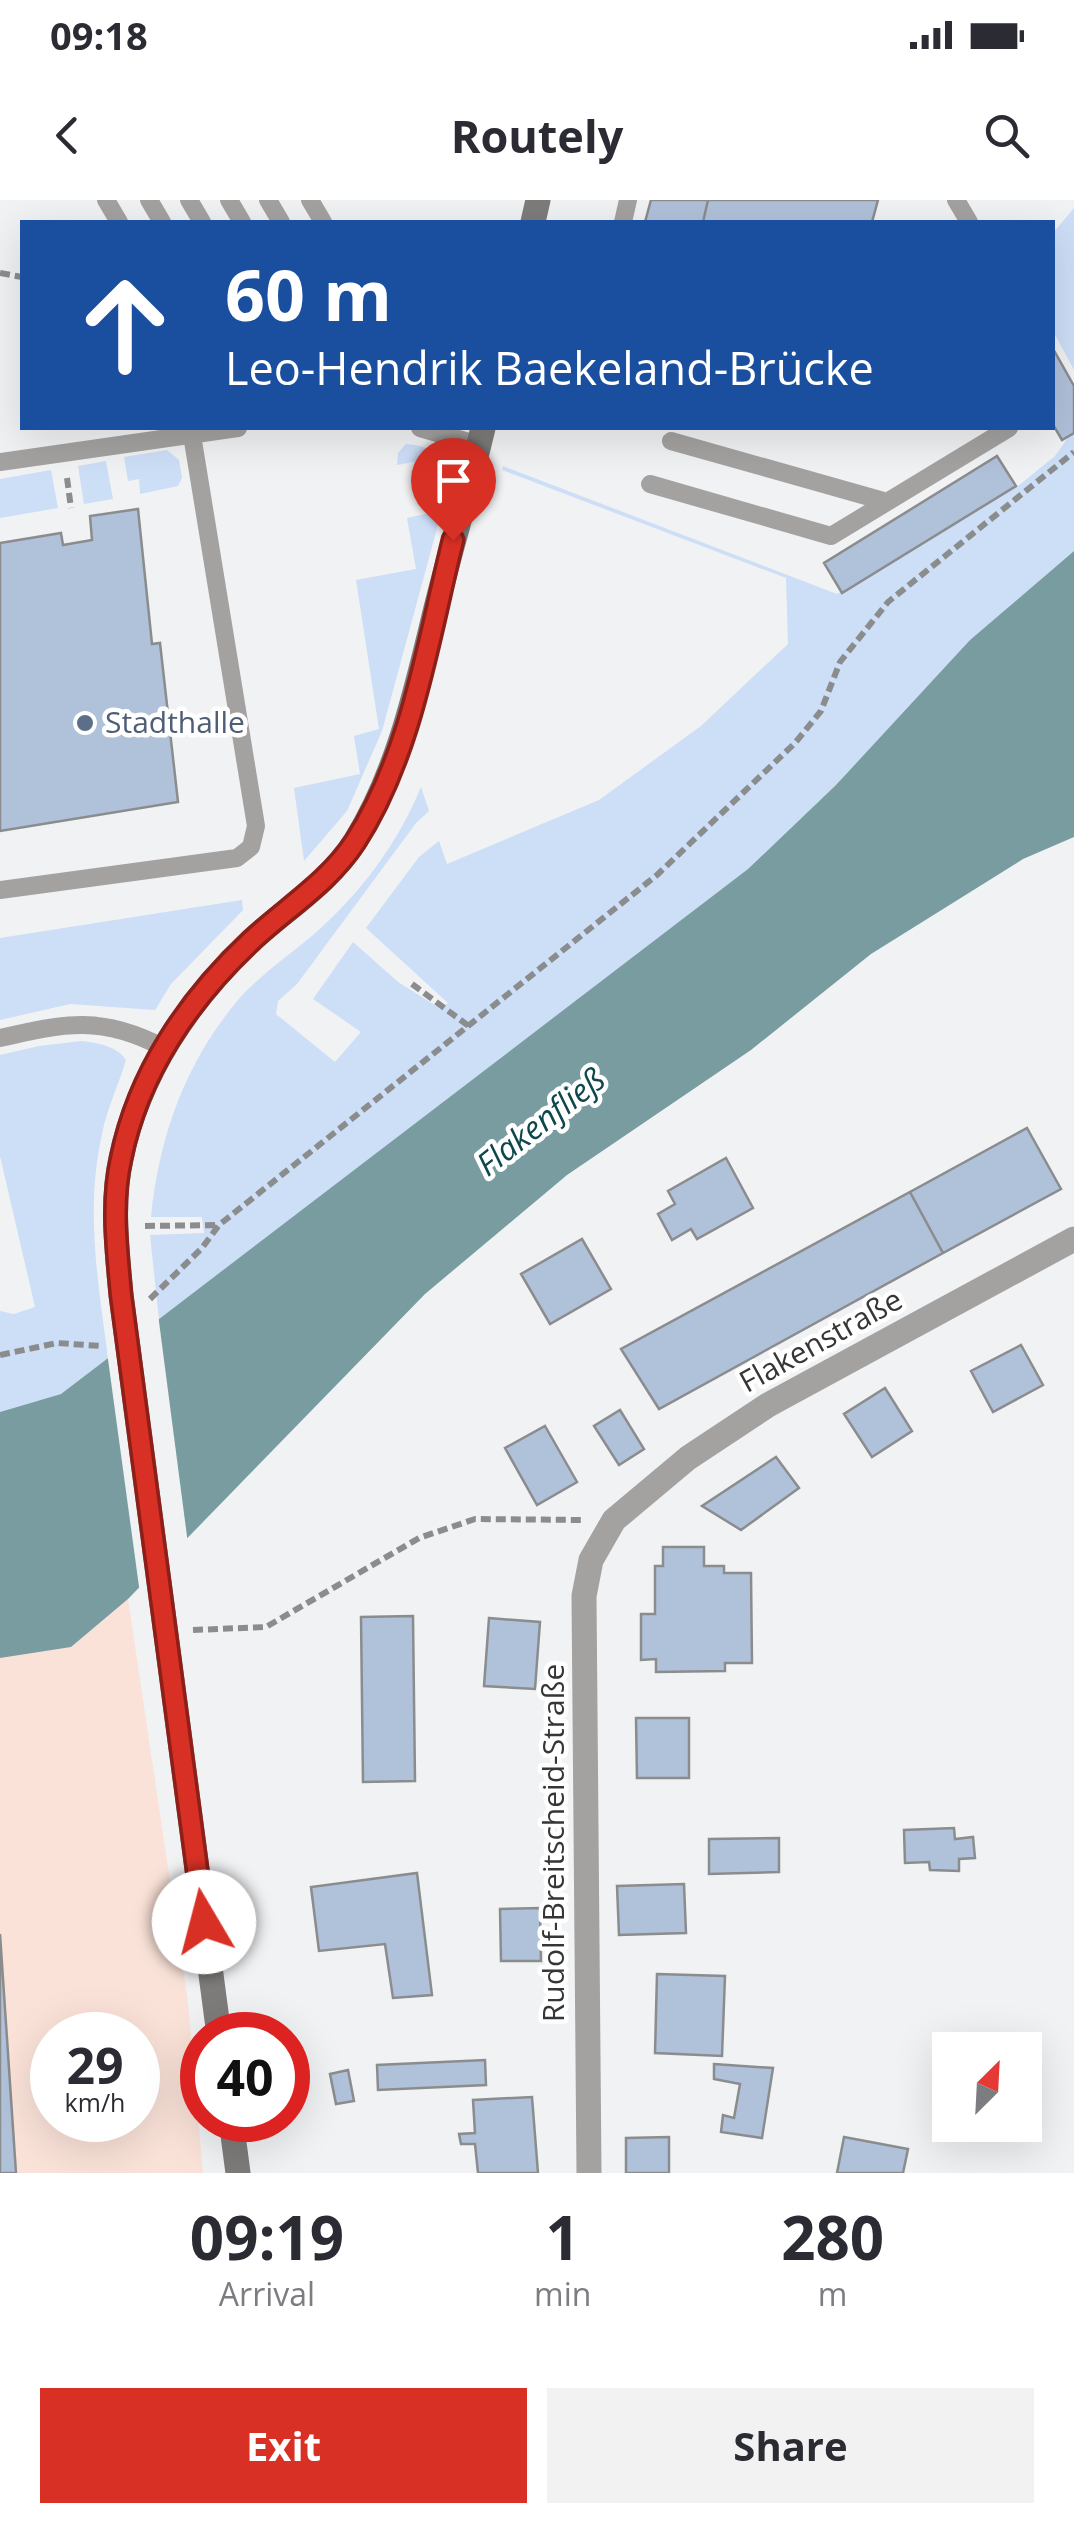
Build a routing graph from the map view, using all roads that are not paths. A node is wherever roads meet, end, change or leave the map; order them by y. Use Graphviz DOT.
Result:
graph roads {
  1 [pos="223,430"];
  2 [pos="435,430"];
  3 [pos="1006,430"];
  4 [pos="192,434"];
  5 [pos="481,436"];
  6 [pos="671,442"];
  7 [pos="0,462"];
  8 [pos="650,484"];
  9 [pos="887,502"];
  10 [pos="0,890"];
  11 [pos="0,1038"];
  12 [pos="164,1048"];
  13 [pos="1074,1239"];
  14 [pos="614,1520"];
  15 [pos="217,2012"];
  16 [pos="234,2142"];
  17 [pos="238,2173"];
  18 [pos="589,2173"];
  1 -- 4 [label="lane"];
  2 -- 5 [label="lane"];
  3 -- 9 [label="lane"];
  4 -- 7 [label="lane"];
  4 -- 10 [label="lane"];
  5 -- 12 [label="street"];
  6 -- 9 [label="lane"];
  8 -- 9 [label="lane"];
  11 -- 12 [label="lane"];
  12 -- 15 [label="street"];
  13 -- 14 [label="street, Flakenstraße"];
  14 -- 18 [label="street, Rudolf-Breitscheid-Straße"];
  16 -- 17 [label="street"];
}
